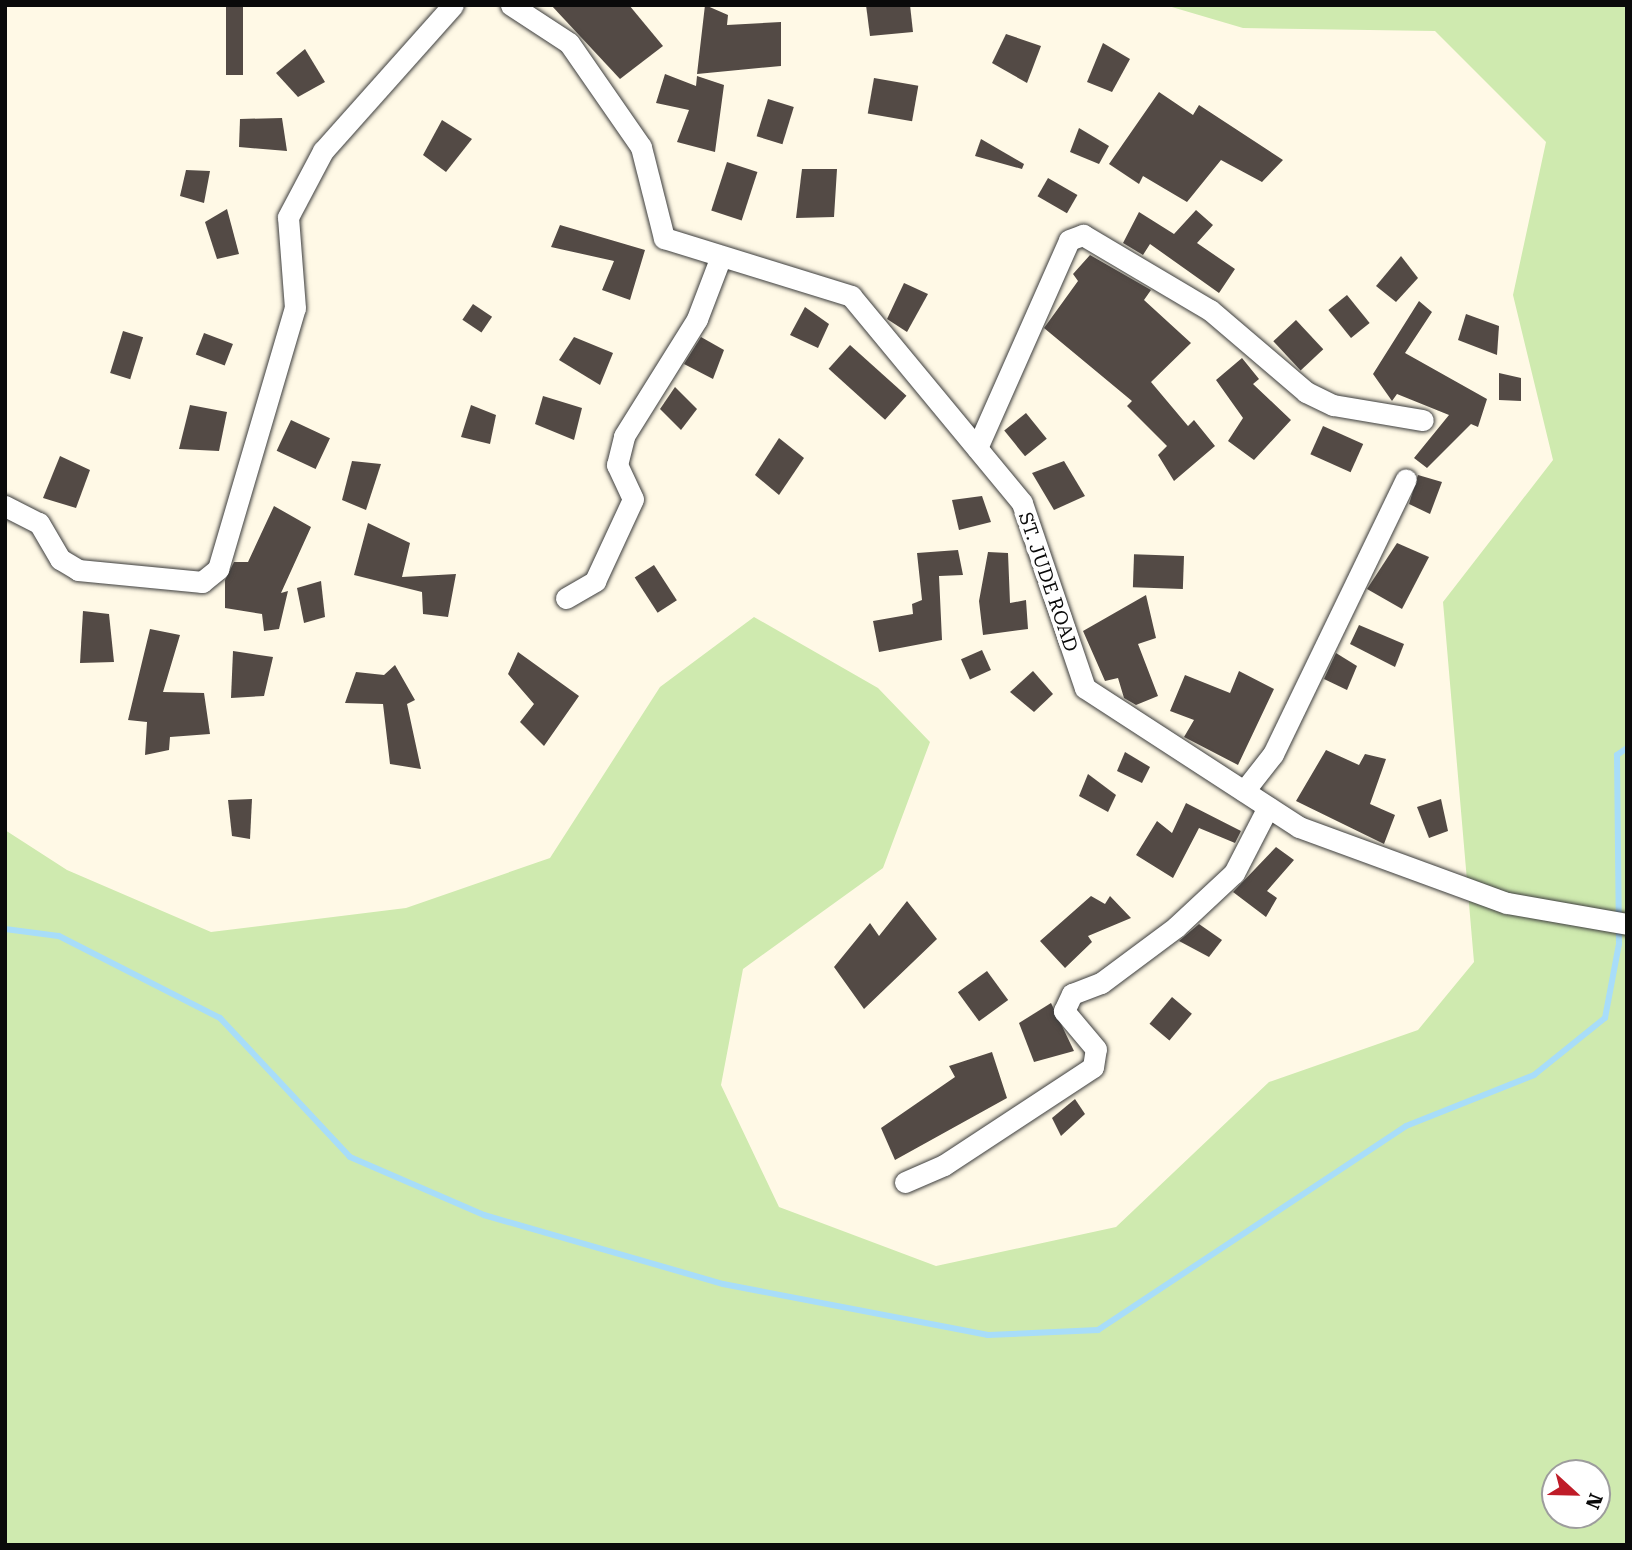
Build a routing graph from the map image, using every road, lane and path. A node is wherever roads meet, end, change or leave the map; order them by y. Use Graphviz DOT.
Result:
graph roads {
  1 [pos="453,5"];
  2 [pos="511,5"];
  3 [pos="721,256"];
  4 [pos="1423,421"];
  5 [pos="976,448"];
  6 [pos="1406,479"];
  7 [pos="5,506"];
  8 [pos="566,597"];
  9 [pos="1244,792"];
  10 [pos="1268,807"];
  11 [pos="1627,924"];
  12 [pos="905,1182"];
  1 -- 7 [label="street"];
  2 -- 3 [label="street, ST. JUDE ROAD"];
  3 -- 5 [label="street, ST. JUDE ROAD"];
  3 -- 8 [label="street"];
  4 -- 5 [label="street"];
  5 -- 9 [label="street, ST. JUDE ROAD"];
  6 -- 9 [label="street"];
  9 -- 10 [label="street, ST. JUDE ROAD"];
  10 -- 11 [label="street, ST. JUDE ROAD"];
  10 -- 12 [label="street"];
}
